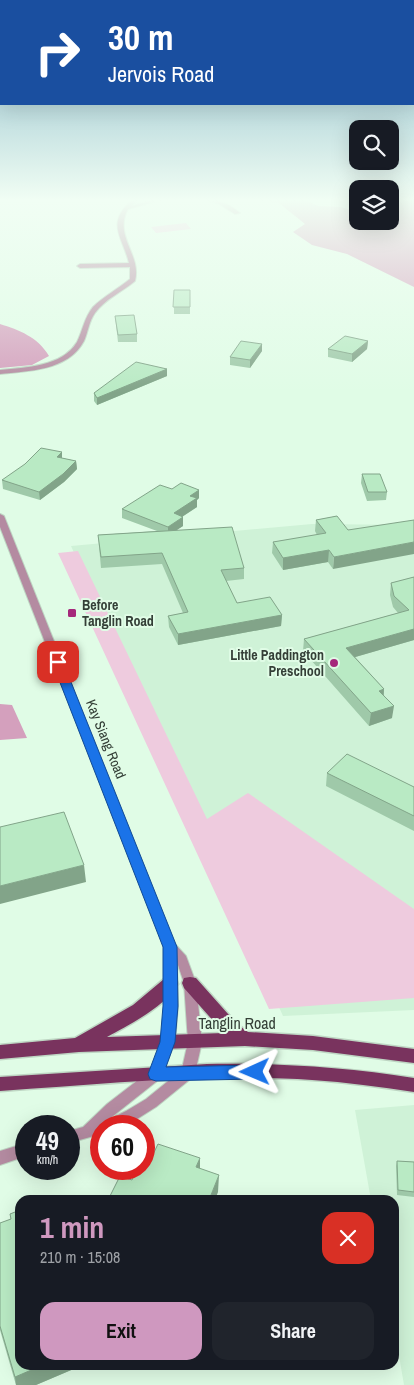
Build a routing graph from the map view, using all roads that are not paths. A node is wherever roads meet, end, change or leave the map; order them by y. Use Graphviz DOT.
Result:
graph roads {
  1 [pos="131,265"];
  2 [pos="80,266"];
  3 [pos="0,372"];
  4 [pos="0,516"];
  5 [pos="170,947"];
  6 [pos="190,983"];
  7 [pos="170,984"];
  8 [pos="245,1039"];
  9 [pos="168,1042"];
  10 [pos="195,1042"];
  11 [pos="79,1045"];
  12 [pos="0,1052"];
  13 [pos="414,1056"];
  14 [pos="188,1073"];
  15 [pos="156,1074"];
  16 [pos="0,1084"];
  17 [pos="414,1085"];
  18 [pos="103,1115"];
  19 [pos="134,1115"];
  20 [pos="15,1153"];
  21 [pos="0,1158"];
  1 -- 2 [label="street"];
  1 -- 3 [label="street"];
  4 -- 5 [label="street, Kay Siang Road"];
  5 -- 6 [label="street, Kay Siang Road"];
  5 -- 7 [label="street, Kay Siang Road"];
  6 -- 8 [label="main road"];
  6 -- 10 [label="street, Kay Siang Road"];
  7 -- 9 [label="street, Kay Siang Road"];
  7 -- 11 [label="main road"];
  8 -- 10 [label="main road, Tanglin Road"];
  8 -- 13 [label="main road, Tanglin Road"];
  9 -- 10 [label="main road, Tanglin Road"];
  9 -- 11 [label="main road, Tanglin Road"];
  9 -- 15 [label="street, Kay Siang Road"];
  10 -- 14 [label="street, Kay Siang Road"];
  11 -- 12 [label="main road, Tanglin Road"];
  14 -- 15 [label="main road"];
  14 -- 17 [label="main road"];
  14 -- 19 [label="street"];
  15 -- 16 [label="main road"];
  15 -- 18 [label="street"];
  20 -- 21 [label="street"];
}
